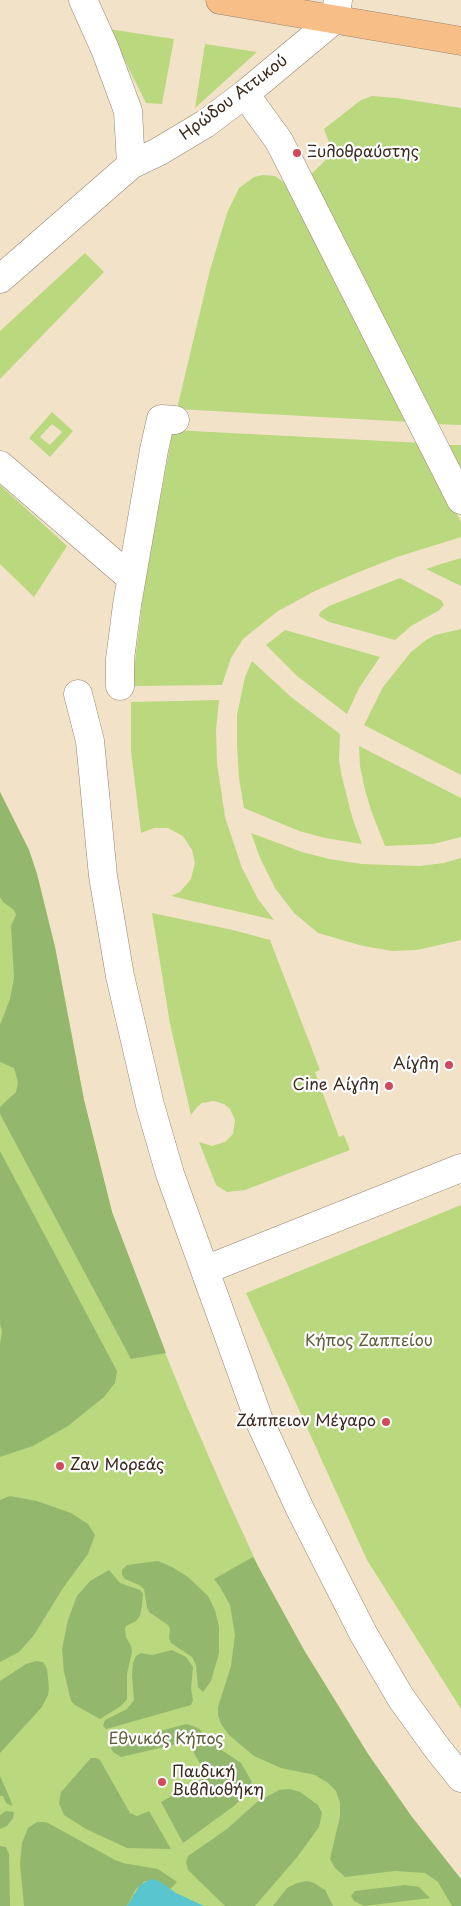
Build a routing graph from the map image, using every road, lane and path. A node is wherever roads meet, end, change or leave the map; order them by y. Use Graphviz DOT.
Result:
graph roads {
  1 [pos="83,0"];
  2 [pos="220,0"];
  3 [pos="337,9"];
  4 [pos="461,41"];
  5 [pos="245,94"];
  6 [pos="131,165"];
  7 [pos="0,280"];
  8 [pos="175,420"];
  9 [pos="0,465"];
  10 [pos="461,500"];
  11 [pos="131,578"];
  12 [pos="120,686"];
  13 [pos="78,694"];
  14 [pos="461,1168"];
  15 [pos="205,1270"];
  16 [pos="461,1778"];
  1 -- 6 [label="street"];
  2 -- 3 [label="main road"];
  3 -- 4 [label="main road"];
  3 -- 5 [label="street, Ηρώδου Αττικού"];
  5 -- 6 [label="street, Ηρώδου Αττικού"];
  5 -- 10 [label="street"];
  6 -- 7 [label="street, Ηρώδου Αττικού"];
  8 -- 11 [label="street"];
  9 -- 11 [label="street"];
  11 -- 12 [label="street"];
  13 -- 15 [label="street"];
  14 -- 15 [label="street"];
  15 -- 16 [label="street"];
}
